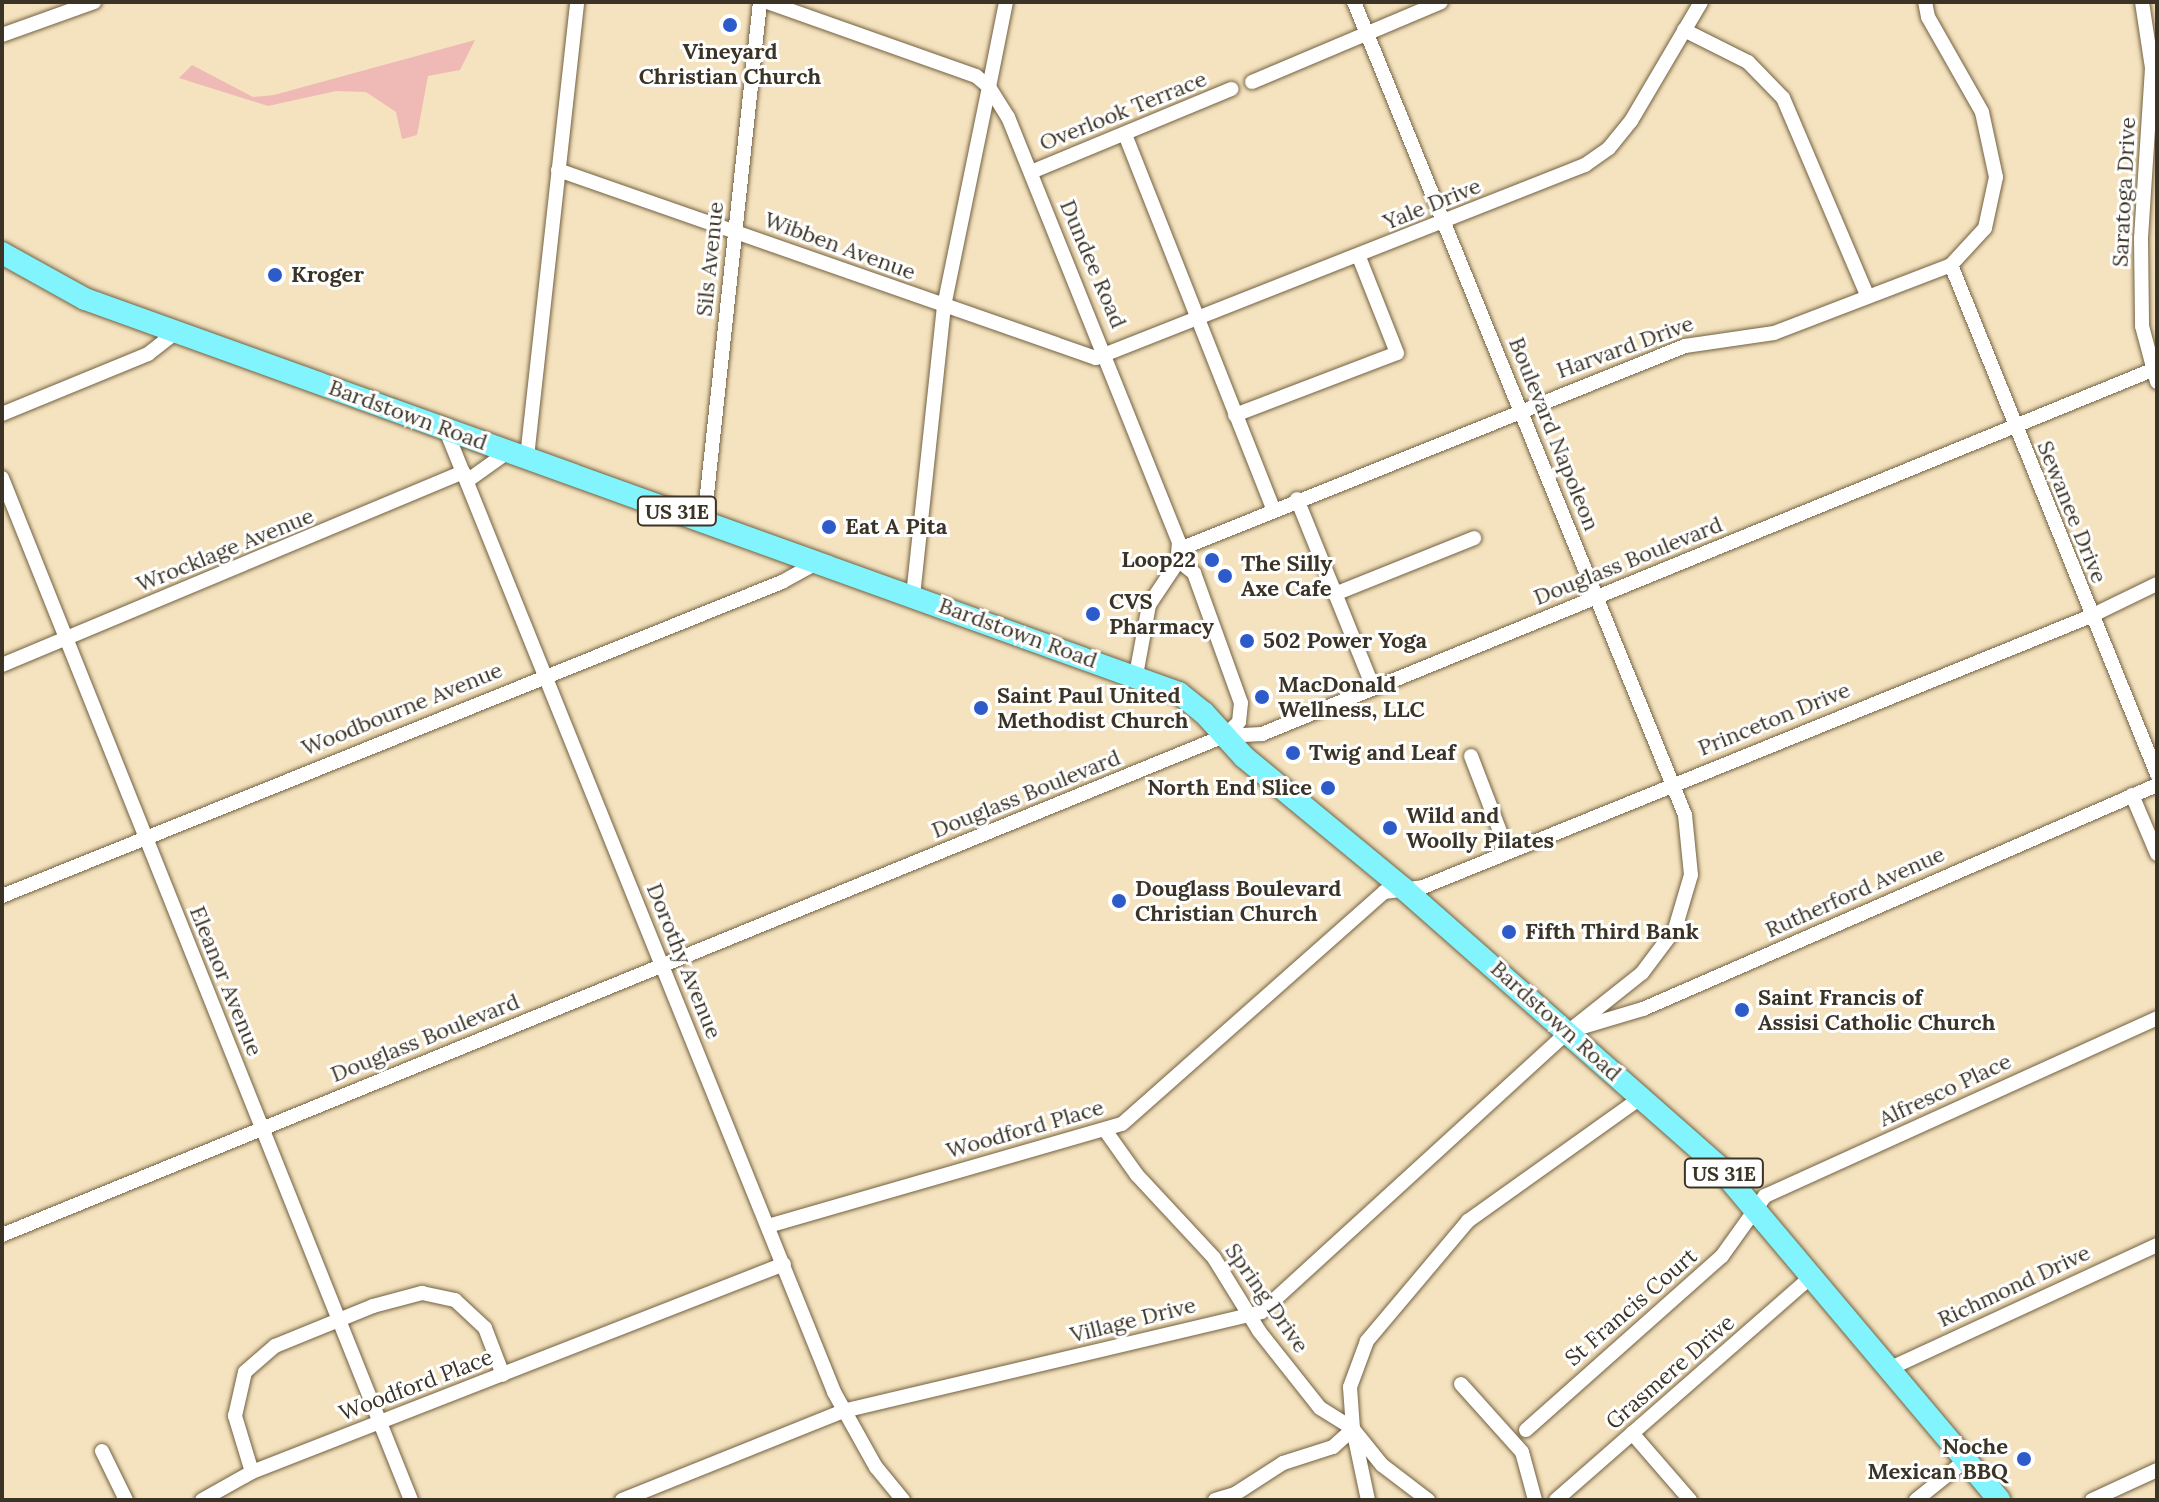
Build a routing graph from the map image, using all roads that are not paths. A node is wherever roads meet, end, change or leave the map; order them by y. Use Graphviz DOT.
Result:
graph roads {
  1 [pos="94,2"];
  2 [pos="577,2"];
  3 [pos="760,2"];
  4 [pos="767,2"];
  5 [pos="1006,2"];
  6 [pos="1354,2"];
  7 [pos="1441,2"];
  8 [pos="1701,2"];
  9 [pos="1925,2"];
  10 [pos="2142,2"];
  11 [pos="1684,30"];
  12 [pos="1367,33"];
  13 [pos="2,35"];
  14 [pos="1252,82"];
  15 [pos="989,87"];
  16 [pos="1231,89"];
  17 [pos="1126,137"];
  18 [pos="558,170"];
  19 [pos="1031,172"];
  20 [pos="1445,223"];
  21 [pos="735,232"];
  22 [pos="2,253"];
  23 [pos="1359,257"];
  24 [pos="1951,265"];
  25 [pos="1868,297"];
  26 [pos="944,306"];
  27 [pos="1196,321"];
  28 [pos="177,331"];
  29 [pos="1107,357"];
  30 [pos="2155,373"];
  31 [pos="1520,410"];
  32 [pos="2,414"];
  33 [pos="1235,415"];
  34 [pos="445,428"];
  35 [pos="2014,429"];
  36 [pos="518,454"];
  37 [pos="465,476"];
  38 [pos="2,478"];
  39 [pos="1297,499"];
  40 [pos="1273,509"];
  41 [pos="704,522"];
  42 [pos="1474,538"];
  43 [pos="1179,550"];
  44 [pos="818,561"];
  45 [pos="2157,584"];
  46 [pos="1335,594"];
  47 [pos="913,596"];
  48 [pos="1597,598"];
  49 [pos="2091,616"];
  50 [pos="65,640"];
  51 [pos="2,665"];
  52 [pos="544,675"];
  53 [pos="1136,675"];
  54 [pos="1373,687"];
  55 [pos="1224,736"];
  56 [pos="1471,756"];
  57 [pos="2157,774"];
  58 [pos="1672,784"];
  59 [pos="2157,785"];
  60 [pos="2132,795"];
  61 [pos="144,839"];
  62 [pos="1507,850"];
  63 [pos="2157,854"];
  64 [pos="1404,889"];
  65 [pos="2,896"];
  66 [pos="662,966"];
  67 [pos="2157,1018"];
  68 [pos="1569,1031"];
  69 [pos="1642,1097"];
  70 [pos="263,1128"];
  71 [pos="1105,1130"];
  72 [pos="1756,1208"];
  73 [pos="768,1226"];
  74 [pos="2,1235"];
  75 [pos="2157,1245"];
  76 [pos="784,1264"];
  77 [pos="1812,1276"];
  78 [pos="1247,1314"];
  79 [pos="340,1320"];
  80 [pos="1891,1368"];
  81 [pos="503,1375"];
  82 [pos="1461,1384"];
  83 [pos="843,1411"];
  84 [pos="381,1422"];
  85 [pos="1353,1429"];
  86 [pos="1526,1430"];
  87 [pos="1632,1433"];
  88 [pos="102,1451"];
  89 [pos="1966,1460"];
  90 [pos="2157,1470"];
  91 [pos="252,1472"];
  92 [pos="1234,1497"];
  93 [pos="126,1500"];
  94 [pos="202,1500"];
  95 [pos="411,1500"];
  96 [pos="622,1500"];
  97 [pos="903,1500"];
  98 [pos="1215,1500"];
  99 [pos="1368,1500"];
  100 [pos="1428,1500"];
  101 [pos="1535,1500"];
  102 [pos="1556,1500"];
  103 [pos="1690,1500"];
  104 [pos="1916,1500"];
  105 [pos="1999,1500"];
  106 [pos="2092,1500"];
  1 -- 13 [label="street"];
  2 -- 18 [label="street"];
  3 -- 21 [label="street, Sils Avenue"];
  4 -- 15 [label="street"];
  5 -- 15 [label="street"];
  6 -- 12 [label="street, Boulevard Napoleon"];
  7 -- 12 [label="street"];
  8 -- 11 [label="street, Yale Drive"];
  9 -- 24 [label="street, Harvard Drive"];
  10 -- 30 [label="street, Saratoga Drive"];
  11 -- 20 [label="street, Yale Drive"];
  11 -- 25 [label="street"];
  12 -- 14 [label="street"];
  12 -- 20 [label="street, Boulevard Napoleon"];
  15 -- 19 [label="street, Dundee Road"];
  15 -- 26 [label="street"];
  16 -- 17 [label="street, Overlook Terrace"];
  17 -- 19 [label="street, Overlook Terrace"];
  17 -- 27 [label="street"];
  18 -- 21 [label="street, Wibben Avenue"];
  18 -- 36 [label="street"];
  19 -- 29 [label="street, Dundee Road"];
  20 -- 23 [label="street, Yale Drive"];
  20 -- 31 [label="street, Boulevard Napoleon"];
  21 -- 26 [label="street, Wibben Avenue"];
  21 -- 41 [label="street, Sils Avenue"];
  22 -- 28 [label="main road, Bardstown Road / US 31E"];
  23 -- 27 [label="street, Yale Drive"];
  23 -- 33 [label="street"];
  24 -- 25 [label="street, Harvard Drive"];
  24 -- 35 [label="street, Sewanee Drive"];
  25 -- 31 [label="street, Harvard Drive"];
  26 -- 29 [label="street, Wibben Avenue"];
  26 -- 47 [label="street"];
  27 -- 29 [label="street, Yale Drive"];
  27 -- 33 [label="street"];
  28 -- 32 [label="street"];
  28 -- 34 [label="main road, Bardstown Road / US 31E"];
  29 -- 43 [label="street, Dundee Road"];
  30 -- 35 [label="street, Douglass Boulevard"];
  31 -- 39 [label="street, Harvard Drive"];
  31 -- 48 [label="street, Boulevard Napoleon"];
  33 -- 40 [label="street"];
  34 -- 36 [label="main road, Bardstown Road / US 31E"];
  34 -- 37 [label="street, Dorothy Avenue"];
  35 -- 48 [label="street, Douglass Boulevard"];
  35 -- 49 [label="street, Sewanee Drive"];
  36 -- 37 [label="street, Wrocklage Avenue"];
  36 -- 41 [label="main road, Bardstown Road / US 31E"];
  37 -- 50 [label="street, Wrocklage Avenue"];
  37 -- 52 [label="street, Dorothy Avenue"];
  38 -- 50 [label="street, Eleanor Avenue"];
  39 -- 40 [label="street, Harvard Drive"];
  39 -- 46 [label="street"];
  40 -- 43 [label="street, Harvard Drive"];
  41 -- 44 [label="main road, Bardstown Road / US 31E"];
  42 -- 46 [label="street"];
  43 -- 53 [label="street"];
  43 -- 55 [label="street, Dundee Road"];
  44 -- 47 [label="main road, Bardstown Road / US 31E"];
  44 -- 52 [label="street, Woodbourne Avenue"];
  45 -- 49 [label="street, Princeton Drive"];
  46 -- 54 [label="street"];
  47 -- 53 [label="main road, Bardstown Road / US 31E"];
  48 -- 54 [label="street, Douglass Boulevard"];
  48 -- 58 [label="street, Boulevard Napoleon"];
  49 -- 57 [label="street, Sewanee Drive"];
  49 -- 58 [label="street, Princeton Drive"];
  50 -- 51 [label="street, Wrocklage Avenue"];
  50 -- 61 [label="street, Eleanor Avenue"];
  52 -- 61 [label="street, Woodbourne Avenue"];
  52 -- 66 [label="street, Dorothy Avenue"];
  53 -- 55 [label="main road, Bardstown Road / US 31E"];
  54 -- 55 [label="street, Douglass Boulevard"];
  55 -- 64 [label="main road, Bardstown Road / US 31E"];
  55 -- 66 [label="street, Douglass Boulevard"];
  56 -- 62 [label="street"];
  58 -- 62 [label="street, Princeton Drive"];
  58 -- 68 [label="street, Boulevard Napoleon"];
  59 -- 60 [label="street, Rutherford Avenue"];
  60 -- 63 [label="street"];
  60 -- 68 [label="street, Rutherford Avenue"];
  61 -- 65 [label="street, Woodbourne Avenue"];
  61 -- 70 [label="street, Eleanor Avenue"];
  62 -- 64 [label="street, Princeton Drive"];
  64 -- 68 [label="main road, Bardstown Road / US 31E"];
  64 -- 71 [label="street, Woodford Place"];
  66 -- 70 [label="street, Douglass Boulevard"];
  66 -- 73 [label="street, Dorothy Avenue"];
  67 -- 72 [label="street, Alfresco Place"];
  68 -- 69 [label="main road, Bardstown Road / US 31E"];
  68 -- 78 [label="street, Village Drive"];
  69 -- 72 [label="main road, Bardstown Road / US 31E"];
  69 -- 85 [label="street"];
  70 -- 74 [label="street, Douglass Boulevard"];
  70 -- 79 [label="street, Eleanor Avenue"];
  71 -- 73 [label="street, Woodford Place"];
  71 -- 78 [label="street, Spring Drive"];
  72 -- 77 [label="main road, Bardstown Road / US 31E"];
  72 -- 86 [label="street, St Francis Court"];
  73 -- 76 [label="street, Dorothy Avenue"];
  75 -- 80 [label="street, Richmond Drive"];
  76 -- 81 [label="street, Woodford Place"];
  76 -- 83 [label="street, Dorothy Avenue"];
  77 -- 80 [label="main road, Bardstown Road / US 31E"];
  77 -- 87 [label="street, Grasmere Drive"];
  78 -- 83 [label="street, Village Drive"];
  78 -- 85 [label="street, Spring Drive"];
  79 -- 81 [label="street"];
  79 -- 84 [label="street, Eleanor Avenue"];
  79 -- 91 [label="street"];
  80 -- 89 [label="main road, Bardstown Road / US 31E"];
  81 -- 84 [label="street, Woodford Place"];
  82 -- 101 [label="street"];
  83 -- 96 [label="street, Village Drive"];
  83 -- 97 [label="street, Dorothy Avenue"];
  84 -- 91 [label="street, Woodford Place"];
  84 -- 95 [label="street, Eleanor Avenue"];
  85 -- 92 [label="street"];
  85 -- 99 [label="street"];
  85 -- 100 [label="street"];
  87 -- 102 [label="street, Grasmere Drive"];
  87 -- 103 [label="street"];
  88 -- 93 [label="street"];
  89 -- 104 [label="street"];
  89 -- 105 [label="main road, Bardstown Road / US 31E"];
  90 -- 106 [label="street"];
  91 -- 94 [label="street, Woodford Place"];
  92 -- 98 [label="street"];
}
